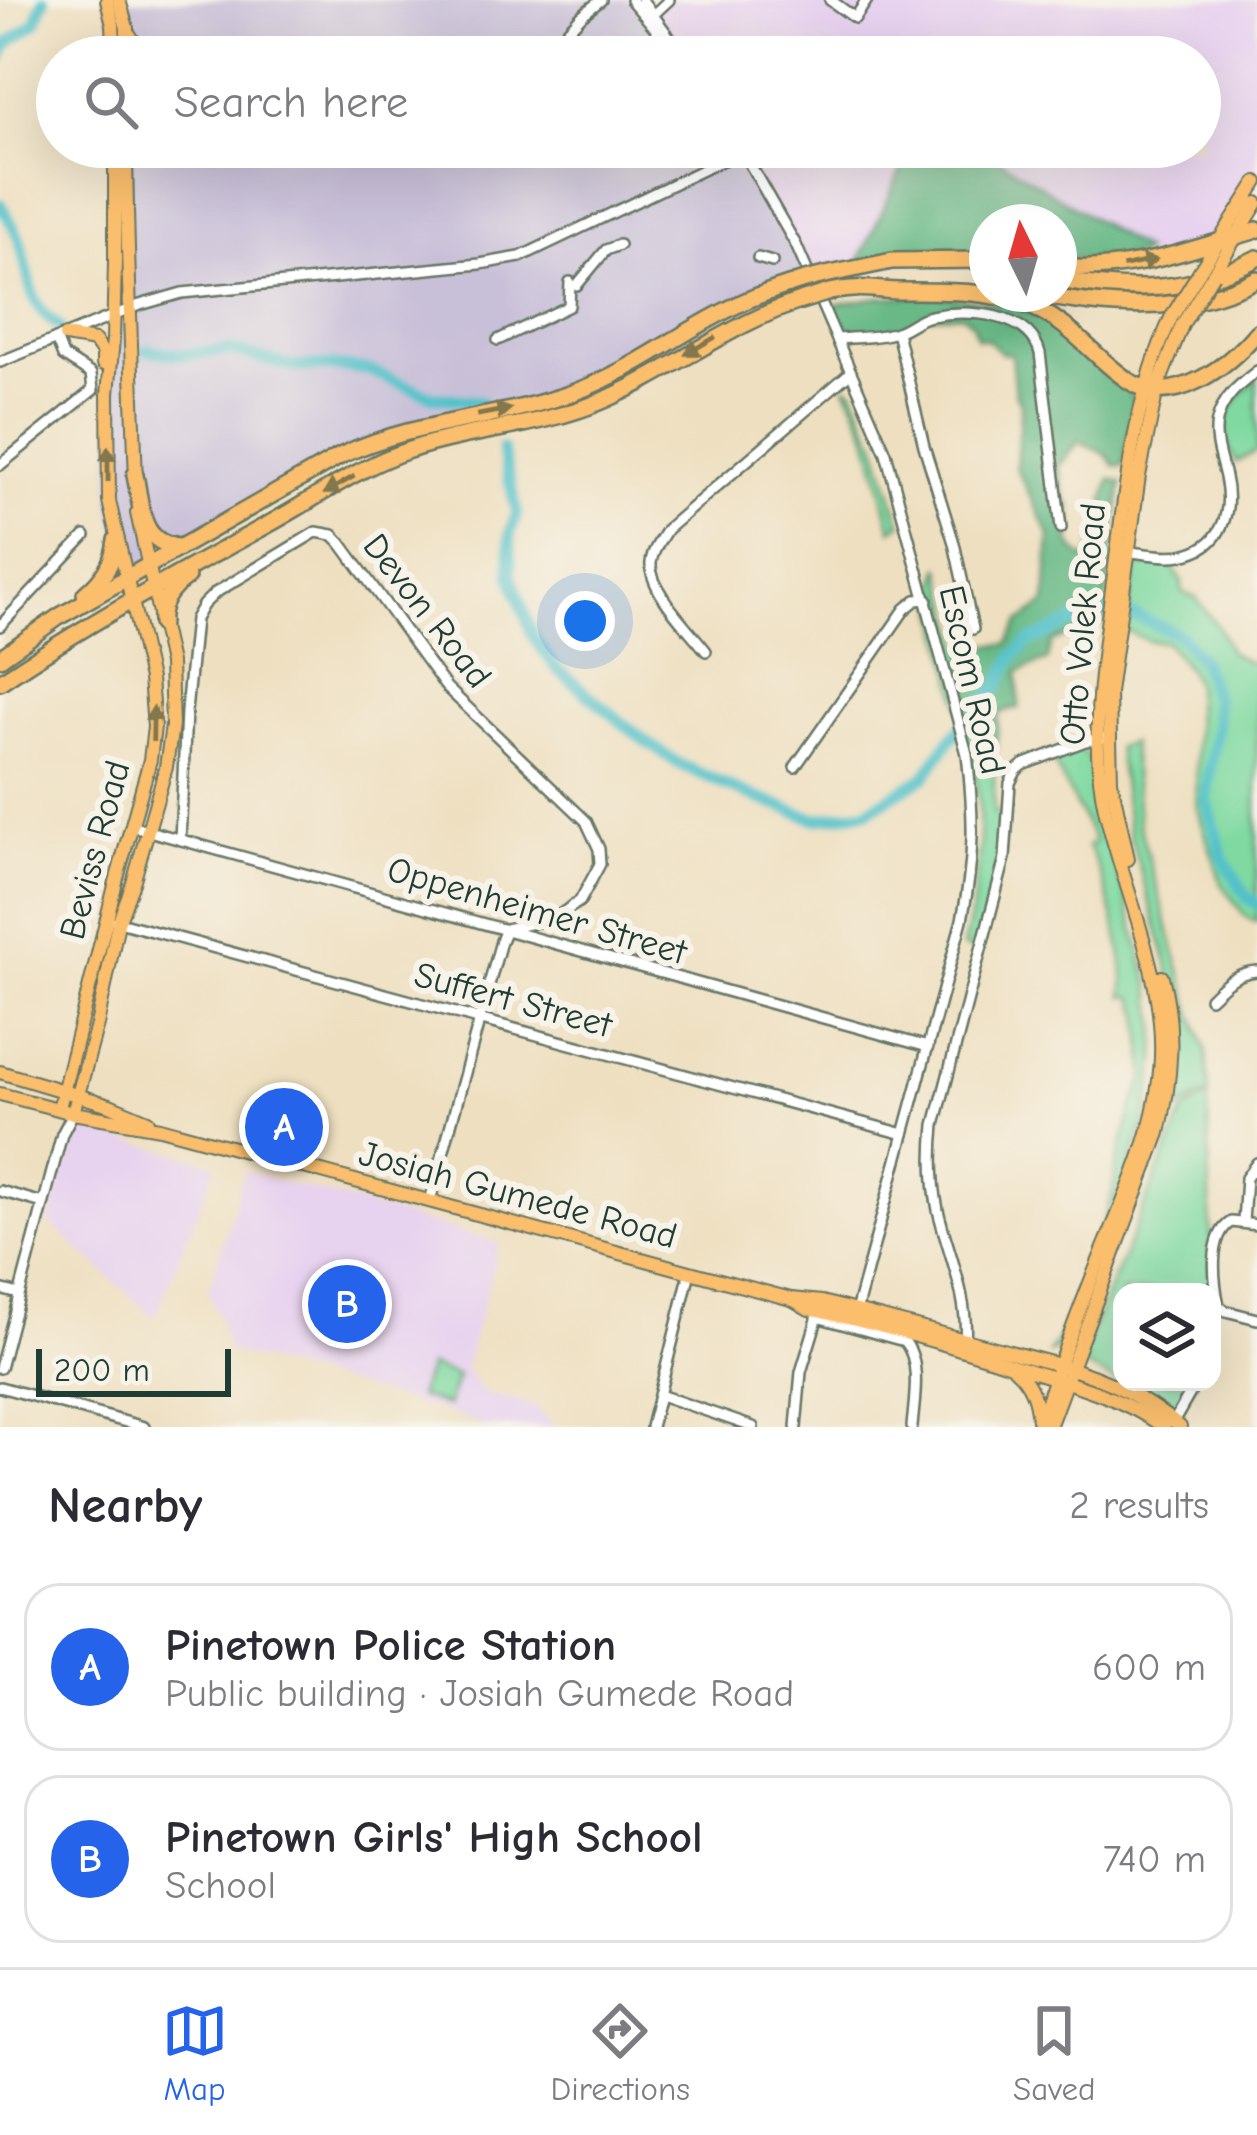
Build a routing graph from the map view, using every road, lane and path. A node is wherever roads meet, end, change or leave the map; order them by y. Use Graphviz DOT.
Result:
graph roads {
  1 [pos="107,0"];
  2 [pos="119,0"];
  3 [pos="602,0"];
  4 [pos="631,0"];
  5 [pos="642,0"];
  6 [pos="669,0"];
  7 [pos="830,0"];
  8 [pos="867,0"];
  9 [pos="654,14"];
  10 [pos="127,28"];
  11 [pos="569,28"];
  12 [pos="114,36"];
  13 [pos="127,36"];
  14 [pos="131,36"];
  15 [pos="562,36"];
  16 [pos="571,36"];
  17 [pos="663,36"];
  18 [pos="671,36"];
  19 [pos="115,168"];
  20 [pos="126,168"];
  21 [pos="703,168"];
  22 [pos="752,168"];
  23 [pos="1257,182"];
  24 [pos="1257,203"];
  25 [pos="1257,230"];
  26 [pos="1237,236"];
  27 [pos="1219,240"];
  28 [pos="619,245"];
  29 [pos="1185,251"];
  30 [pos="758,258"];
  31 [pos="1257,258"];
  32 [pos="772,262"];
  33 [pos="969,264"];
  34 [pos="1210,267"];
  35 [pos="1077,268"];
  36 [pos="1257,279"];
  37 [pos="1077,282"];
  38 [pos="969,285"];
  39 [pos="859,287"];
  40 [pos="1077,300"];
  41 [pos="128,311"];
  42 [pos="113,317"];
  43 [pos="897,332"];
  44 [pos="1257,332"];
  45 [pos="60,337"];
  46 [pos="838,339"];
  47 [pos="498,340"];
  48 [pos="0,362"];
  49 [pos="1257,371"];
  50 [pos="851,372"];
  51 [pos="1150,388"];
  52 [pos="108,394"];
  53 [pos="0,465"];
  54 [pos="135,476"];
  55 [pos="1060,528"];
  56 [pos="249,535"];
  57 [pos="85,536"];
  58 [pos="116,540"];
  59 [pos="178,547"];
  60 [pos="1123,551"];
  61 [pos="148,566"];
  62 [pos="126,579"];
  63 [pos="152,588"];
  64 [pos="927,599"];
  65 [pos="132,601"];
  66 [pos="60,616"];
  67 [pos="161,624"];
  68 [pos="0,626"];
  69 [pos="973,629"];
  70 [pos="706,651"];
  71 [pos="0,658"];
  72 [pos="0,682"];
  73 [pos="1103,738"];
  74 [pos="795,767"];
  75 [pos="131,826"];
  76 [pos="149,832"];
  77 [pos="179,840"];
  78 [pos="555,918"];
  79 [pos="113,920"];
  80 [pos="506,929"];
  81 [pos="554,942"];
  82 [pos="1257,971"];
  83 [pos="1210,998"];
  84 [pos="480,1020"];
  85 [pos="928,1047"];
  86 [pos="0,1072"];
  87 [pos="0,1094"];
  88 [pos="70,1094"];
  89 [pos="66,1110"];
  90 [pos="160,1128"];
  91 [pos="904,1135"];
  92 [pos="1257,1163"];
  93 [pos="0,1191"];
  94 [pos="430,1201"];
  95 [pos="44,1203"];
  96 [pos="1243,1222"];
  97 [pos="1257,1226"];
  98 [pos="690,1273"];
  99 [pos="0,1289"];
  100 [pos="19,1294"];
  101 [pos="819,1310"];
  102 [pos="854,1315"];
  103 [pos="1257,1319"];
  104 [pos="965,1341"];
  105 [pos="1010,1365"];
  106 [pos="0,1366"];
  107 [pos="1062,1373"];
  108 [pos="6,1389"];
  109 [pos="1191,1391"];
  110 [pos="660,1395"];
  111 [pos="99,1414"];
  112 [pos="1172,1426"];
  113 [pos="95,1427"];
  114 [pos="144,1427"];
  115 [pos="651,1427"];
  116 [pos="753,1427"];
  117 [pos="796,1427"];
  118 [pos="912,1427"];
  119 [pos="1038,1427"];
  120 [pos="1049,1427"];
  1 -- 12 [label="main road"];
  2 -- 10 [label="main road"];
  3 -- 11 [label="street"];
  4 -- 17 [label="street"];
  5 -- 9 [label="street"];
  6 -- 9 [label="street"];
  7 -- 8 [label="street"];
  9 -- 18 [label="street"];
  10 -- 13 [label="main road"];
  10 -- 14 [label="main road"];
  11 -- 15 [label="street"];
  11 -- 16 [label="street"];
  19 -- 42 [label="main road"];
  20 -- 41 [label="main road, Beviss Road"];
  21 -- 41 [label="street"];
  22 -- 46 [label="street, Escom Road"];
  23 -- 27 [label="main road, Otto Volek Road"];
  24 -- 26 [label="main road, Otto Volek Road"];
  25 -- 26 [label="highway"];
  26 -- 27 [label="highway"];
  26 -- 34 [label="main road, Otto Volek Road"];
  27 -- 29 [label="highway"];
  27 -- 34 [label="main road, Otto Volek Road"];
  28 -- 47 [label="street"];
  29 -- 34 [label="highway"];
  35 -- 29 [label="highway, one-way"];
  30 -- 32 [label="street"];
  31 -- 37 [label="highway"];
  59 -- 33 [label="highway, one-way, bridge"];
  34 -- 51 [label="main road, Otto Volek Road, bridge"];
  36 -- 40 [label="highway"];
  38 -- 39 [label="highway"];
  39 -- 51 [label="highway"];
  39 -- 56 [label="highway, one-way, bridge"];
  41 -- 42 [label="street"];
  41 -- 54 [label="main road, Beviss Road"];
  42 -- 45 [label="street"];
  42 -- 52 [label="main road"];
  43 -- 46 [label="street"];
  43 -- 55 [label="street"];
  43 -- 69 [label="street"];
  44 -- 51 [label="highway"];
  45 -- 48 [label="street"];
  45 -- 52 [label="main road"];
  45 -- 53 [label="street"];
  46 -- 50 [label="street, Escom Road"];
  49 -- 60 [label="street"];
  50 -- 64 [label="street, Escom Road"];
  50 -- 70 [label="street"];
  51 -- 60 [label="main road, Otto Volek Road"];
  58 -- 52 [label="main road, Beviss Road, one-way"];
  54 -- 59 [label="highway"];
  54 -- 61 [label="main road, Beviss Road"];
  56 -- 63 [label="highway"];
  56 -- 67 [label="highway"];
  57 -- 68 [label="street"];
  58 -- 62 [label="main road, Beviss Road"];
  58 -- 66 [label="highway"];
  59 -- 61 [label="highway"];
  60 -- 73 [label="main road, Otto Volek Road"];
  61 -- 62 [label="highway"];
  61 -- 63 [label="main road, Beviss Road"];
  62 -- 65 [label="main road, Beviss Road"];
  62 -- 66 [label="highway"];
  63 -- 65 [label="highway"];
  63 -- 67 [label="main road, Beviss Road"];
  64 -- 74 [label="street"];
  64 -- 85 [label="street, Escom Road"];
  65 -- 72 [label="highway"];
  75 -- 65 [label="main road, Beviss Road, one-way"];
  66 -- 71 [label="highway"];
  67 -- 76 [label="main road, Beviss Road"];
  73 -- 104 [label="street"];
  73 -- 107 [label="main road, Otto Volek Road"];
  75 -- 76 [label="street, Oppenheimer Street"];
  75 -- 79 [label="main road, Beviss Road"];
  76 -- 77 [label="street, Oppenheimer Street"];
  76 -- 79 [label="main road, Beviss Road"];
  77 -- 78 [label="street, Devon Road"];
  77 -- 80 [label="street, Oppenheimer Street"];
  78 -- 80 [label="street"];
  78 -- 81 [label="street"];
  79 -- 84 [label="street, Suffert Street"];
  79 -- 88 [label="main road, Beviss Road"];
  80 -- 81 [label="street, Oppenheimer Street"];
  80 -- 84 [label="street"];
  81 -- 85 [label="street, Oppenheimer Street"];
  82 -- 83 [label="street"];
  84 -- 91 [label="street, Suffert Street"];
  84 -- 94 [label="street"];
  85 -- 91 [label="street, Escom Road"];
  86 -- 88 [label="main road, Josiah Gumede Road"];
  87 -- 89 [label="main road, Josiah Gumede Road"];
  88 -- 89 [label="main road, Beviss Road"];
  88 -- 90 [label="main road, Josiah Gumede Road"];
  89 -- 90 [label="main road, Josiah Gumede Road"];
  89 -- 95 [label="street, Beviss Road"];
  90 -- 94 [label="main road, Josiah Gumede Road"];
  91 -- 102 [label="street, Escom Road"];
  92 -- 96 [label="street"];
  93 -- 95 [label="street"];
  94 -- 98 [label="main road, Josiah Gumede Road"];
  95 -- 100 [label="street, Beviss Road"];
  96 -- 97 [label="street"];
  96 -- 103 [label="street"];
  98 -- 101 [label="main road, Josiah Gumede Road"];
  98 -- 110 [label="street"];
  99 -- 100 [label="street"];
  100 -- 106 [label="street, Beviss Road"];
  101 -- 102 [label="main road, Josiah Gumede Road"];
  101 -- 117 [label="street"];
  101 -- 118 [label="street"];
  102 -- 104 [label="main road, Josiah Gumede Road"];
  102 -- 105 [label="main road, Josiah Gumede Road"];
  104 -- 107 [label="main road, Josiah Gumede Road"];
  105 -- 107 [label="main road, Josiah Gumede Road"];
  105 -- 119 [label="main road"];
  106 -- 108 [label="street"];
  107 -- 112 [label="main road, Josiah Gumede Road"];
  107 -- 119 [label="main road"];
  107 -- 120 [label="main road"];
  108 -- 111 [label="street"];
  109 -- 112 [label="street"];
  110 -- 115 [label="street"];
  110 -- 116 [label="street"];
  111 -- 113 [label="street"];
  111 -- 114 [label="street"];
}
